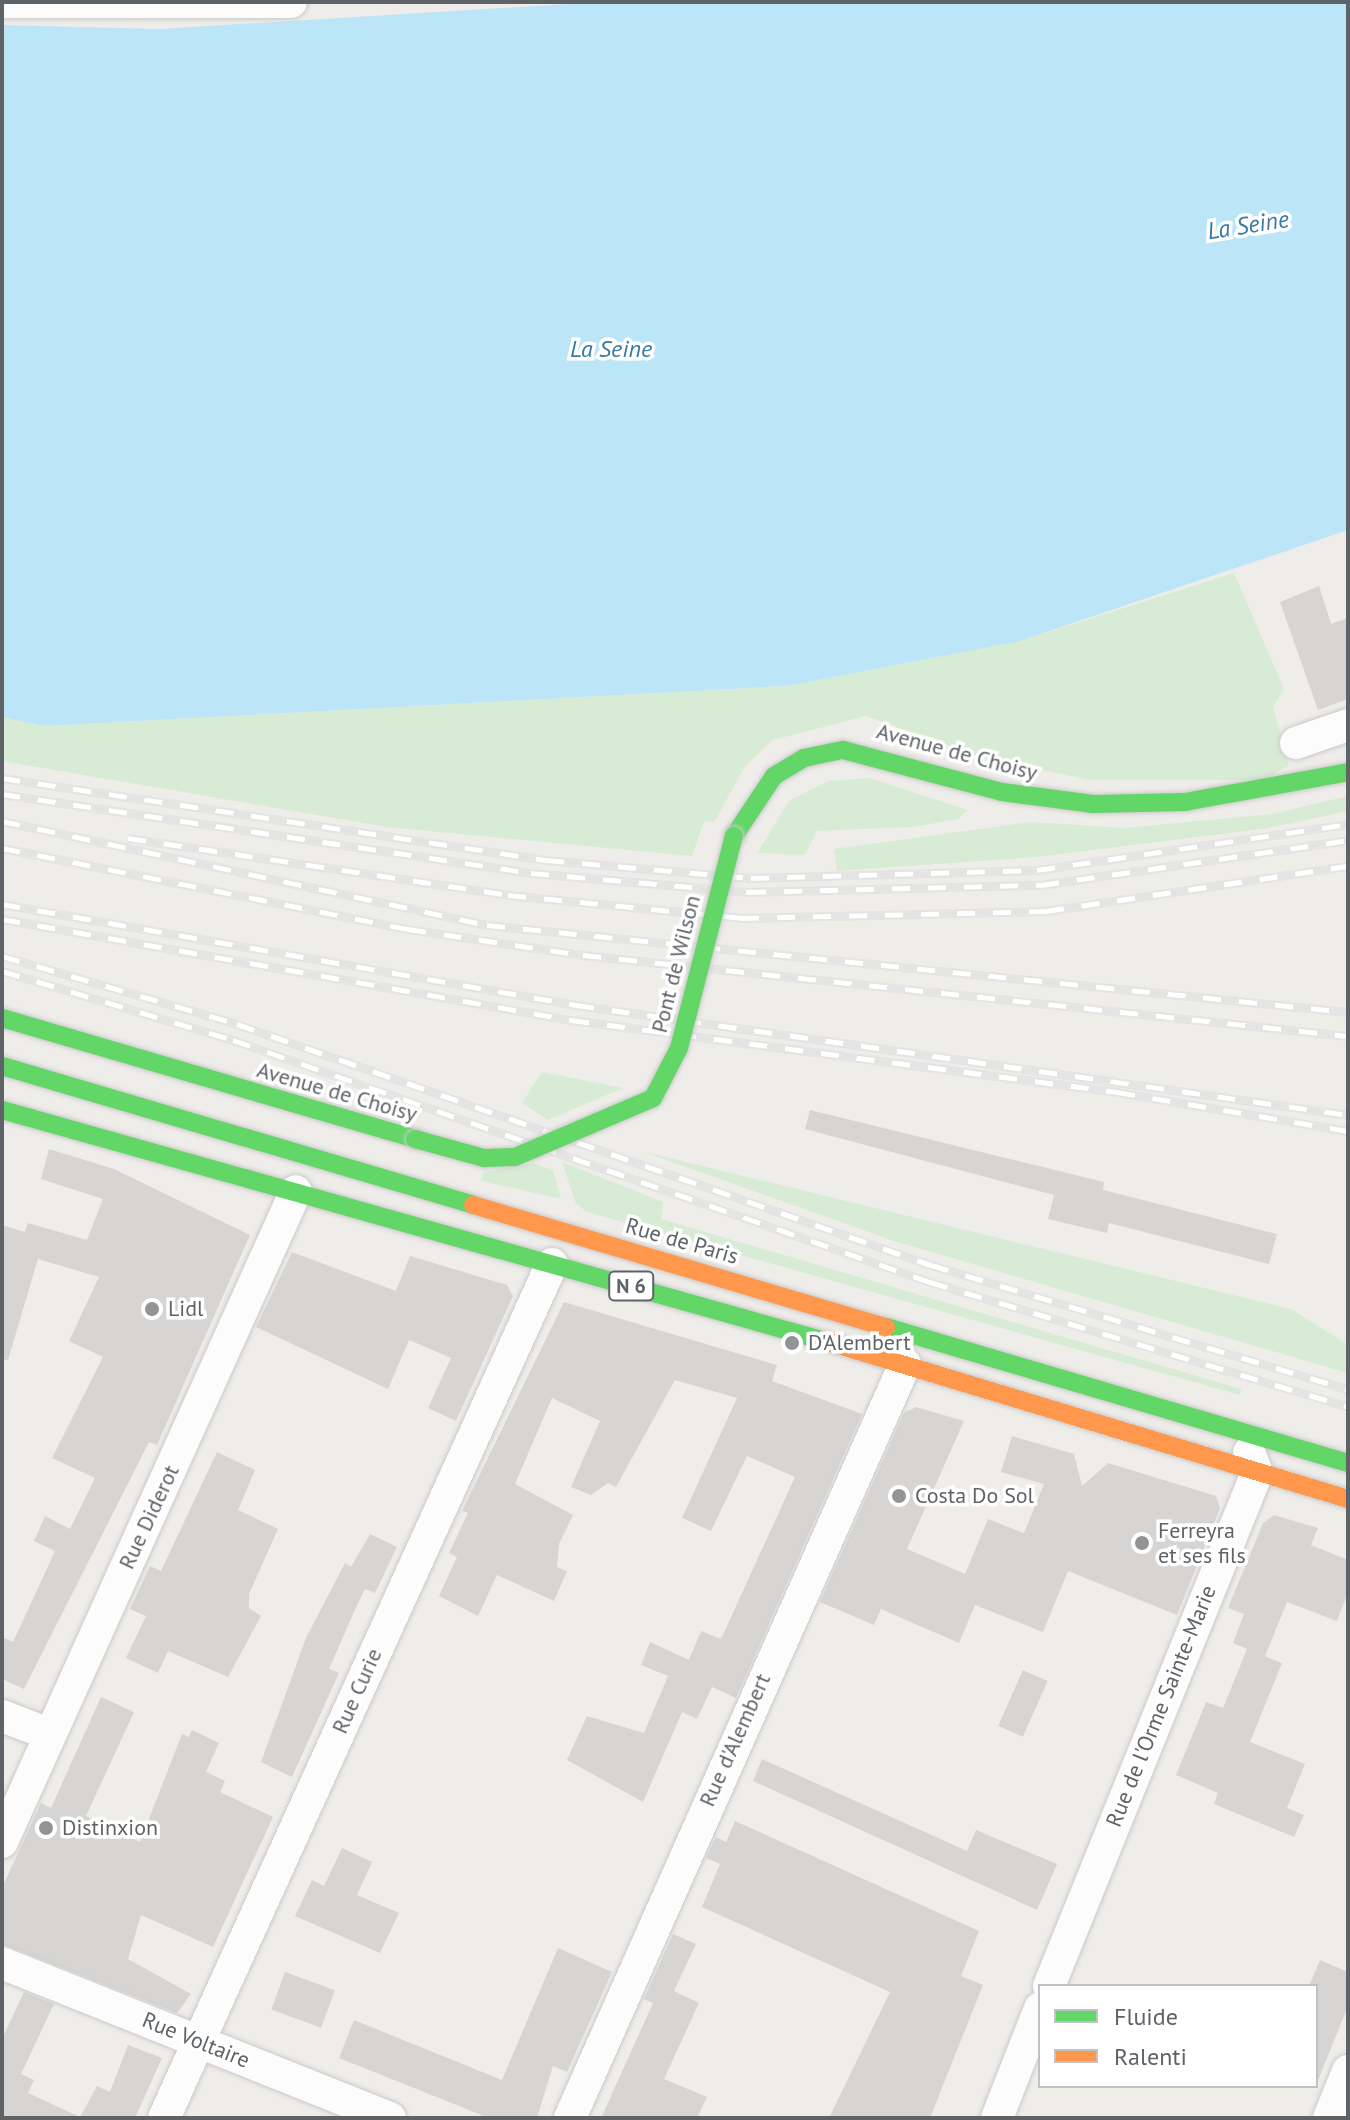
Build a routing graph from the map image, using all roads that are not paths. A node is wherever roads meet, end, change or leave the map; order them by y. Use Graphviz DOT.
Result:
graph roads {
  1 [pos="2,2"];
  2 [pos="291,2"];
  3 [pos="259,3"];
  4 [pos="1348,725"];
  5 [pos="1296,743"];
  6 [pos="1348,772"];
  7 [pos="734,836"];
  8 [pos="2,1018"];
  9 [pos="2,1066"];
  10 [pos="653,1098"];
  11 [pos="2,1110"];
  12 [pos="296,1191"];
  13 [pos="552,1264"];
  14 [pos="905,1364"];
  15 [pos="1240,1427"];
  16 [pos="1325,1457"];
  17 [pos="1348,1463"];
  18 [pos="1257,1473"];
  19 [pos="1348,1499"];
  20 [pos="2,1716"];
  21 [pos="49,1734"];
  22 [pos="2,1842"];
  23 [pos="2,1963"];
  24 [pos="1050,1984"];
  25 [pos="1038,2013"];
  26 [pos="199,2042"];
  27 [pos="1348,2071"];
  28 [pos="164,2118"];
  29 [pos="390,2118"];
  30 [pos="570,2118"];
  31 [pos="997,2118"];
  32 [pos="1329,2118"];
  1 -- 3 [label="street"];
  2 -- 3 [label="street"];
  4 -- 5 [label="street"];
  6 -- 7 [label="main road, Avenue de Choisy"];
  7 -- 10 [label="main road, Pont de Wilson, bridge"];
  8 -- 10 [label="main road, Avenue de Choisy, bridge"];
  9 -- 15 [label="main road, Rue de Paris / N 6"];
  11 -- 12 [label="main road, N 6"];
  12 -- 13 [label="main road, N 6"];
  12 -- 21 [label="street, Rue Diderot"];
  13 -- 14 [label="main road, N 6"];
  13 -- 26 [label="street, Rue Curie"];
  14 -- 18 [label="main road, N 6"];
  14 -- 30 [label="street, Rue d'Alembert"];
  15 -- 16 [label="main road, Rue de Paris / N 6"];
  15 -- 18 [label="street"];
  16 -- 17 [label="main road, Rue de Paris / N 6"];
  16 -- 18 [label="main road, N 6"];
  18 -- 19 [label="main road, N 6"];
  18 -- 24 [label="street, Rue de l'Orme Sainte-Marie"];
  20 -- 21 [label="street"];
  21 -- 22 [label="street, Rue Diderot"];
  23 -- 26 [label="street, Rue Voltaire"];
  25 -- 31 [label="street"];
  26 -- 28 [label="street, Rue Curie"];
  26 -- 29 [label="street, Rue Voltaire"];
  27 -- 32 [label="street"];
}
